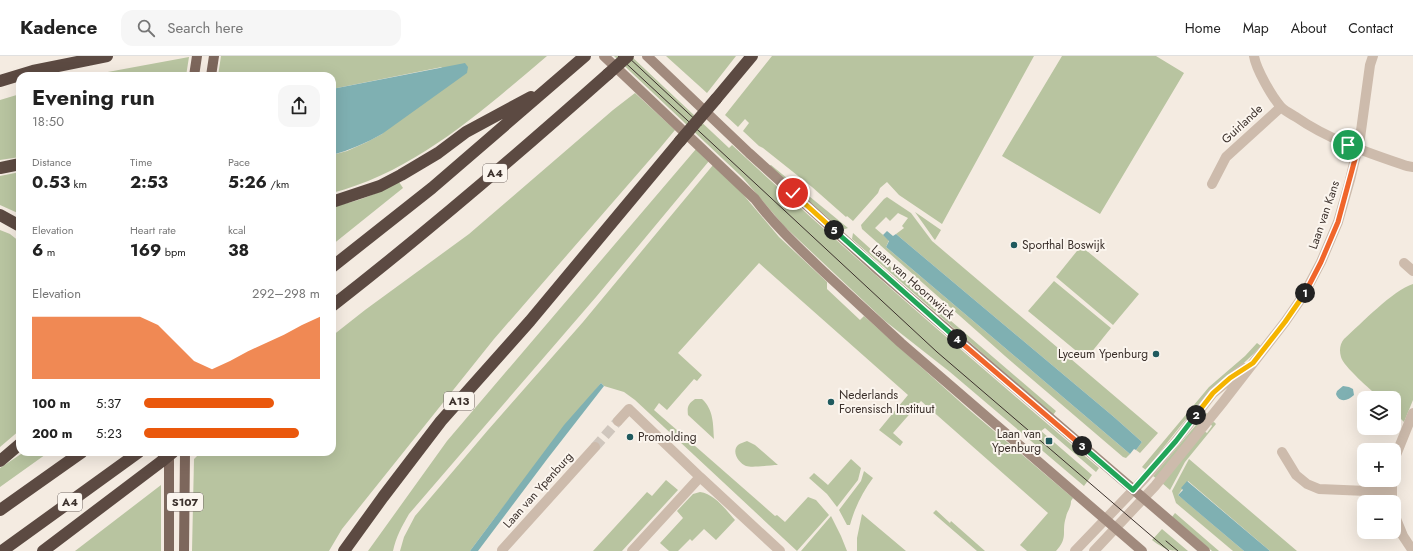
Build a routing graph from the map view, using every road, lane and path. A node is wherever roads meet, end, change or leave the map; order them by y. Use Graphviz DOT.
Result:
graph roads {
  1 [pos="107,56"];
  2 [pos="198,56"];
  3 [pos="214,56"];
  4 [pos="585,56"];
  5 [pos="604,56"];
  6 [pos="628,56"];
  7 [pos="647,56"];
  8 [pos="752,56"];
  9 [pos="1254,56"];
  10 [pos="1373,56"];
  11 [pos="30,72"];
  12 [pos="195,72"];
  13 [pos="212,72"];
  14 [pos="16,76"];
  15 [pos="0,81"];
  16 [pos="551,86"];
  17 [pos="1281,107"];
  18 [pos="1358,148"];
  19 [pos="16,165"];
  20 [pos="1413,167"];
  21 [pos="0,168"];
  22 [pos="1212,184"];
  23 [pos="336,201"];
  24 [pos="0,216"];
  25 [pos="16,224"];
  26 [pos="1404,262"];
  27 [pos="336,264"];
  28 [pos="379,269"];
  29 [pos="1413,271"];
  30 [pos="336,303"];
  31 [pos="336,311"];
  32 [pos="1253,363"];
  33 [pos="1413,413"];
  34 [pos="618,421"];
  35 [pos="1401,443"];
  36 [pos="16,447"];
  37 [pos="595,447"];
  38 [pos="1282,452"];
  39 [pos="76,456"];
  40 [pos="133,456"];
  41 [pos="165,456"];
  42 [pos="185,456"];
  43 [pos="0,461"];
  44 [pos="700,477"];
  45 [pos="1133,490"];
  46 [pos="1373,495"];
  47 [pos="1143,498"];
  48 [pos="0,510"];
  49 [pos="1105,519"];
  50 [pos="1115,528"];
  51 [pos="1401,531"];
  52 [pos="2,551"];
  53 [pos="44,551"];
  54 [pos="169,551"];
  55 [pos="184,551"];
  56 [pos="344,551"];
  57 [pos="503,551"];
  58 [pos="632,551"];
  59 [pos="780,551"];
  60 [pos="1075,551"];
  61 [pos="1094,551"];
  62 [pos="1142,551"];
  63 [pos="1205,551"];
  64 [pos="1413,551"];
  1 -- 11 [label="highway"];
  2 -- 12 [label="main road"];
  3 -- 13 [label="main road"];
  4 -- 16 [label="highway, A4"];
  5 -- 49 [label="main road"];
  6 -- 28 [label="highway, A4, bridge"];
  7 -- 45 [label="main road, Laan van Hoornwijck"];
  8 -- 56 [label="highway, A13, bridge"];
  9 -- 17 [label="street, Guirlande"];
  10 -- 18 [label="street, Laan van Kans"];
  14 -- 15 [label="highway"];
  16 -- 23 [label="highway, A4"];
  16 -- 27 [label="highway, A4"];
  17 -- 18 [label="street, Guirlande"];
  17 -- 22 [label="street, Guirlande"];
  18 -- 20 [label="street, Guirlande"];
  18 -- 32 [label="street, Laan van Kans"];
  19 -- 21 [label="highway"];
  24 -- 25 [label="highway"];
  26 -- 29 [label="street"];
  28 -- 30 [label="highway, A4"];
  28 -- 31 [label="highway, A4"];
  32 -- 45 [label="street, Laan van Kans"];
  32 -- 47 [label="street, Laan van Kans"];
  33 -- 35 [label="street"];
  34 -- 44 [label="street"];
  36 -- 43 [label="highway"];
  37 -- 57 [label="street, Laan van Ypenburg"];
  38 -- 46 [label="street"];
  39 -- 48 [label="highway"];
  40 -- 52 [label="highway, A4"];
  41 -- 53 [label="highway, A4"];
  41 -- 54 [label="main road, S107"];
  42 -- 55 [label="main road, S107"];
  44 -- 58 [label="street"];
  44 -- 59 [label="street"];
  45 -- 47 [label="main road, Laan van Hoornwijck"];
  45 -- 49 [label="street, Laan van Kans"];
  47 -- 50 [label="street, Laan van Kans"];
  47 -- 63 [label="main road, Laan van Hoornwijck"];
  49 -- 50 [label="main road"];
  49 -- 60 [label="street"];
  50 -- 61 [label="street"];
  50 -- 62 [label="main road"];
  51 -- 64 [label="street"];
}
